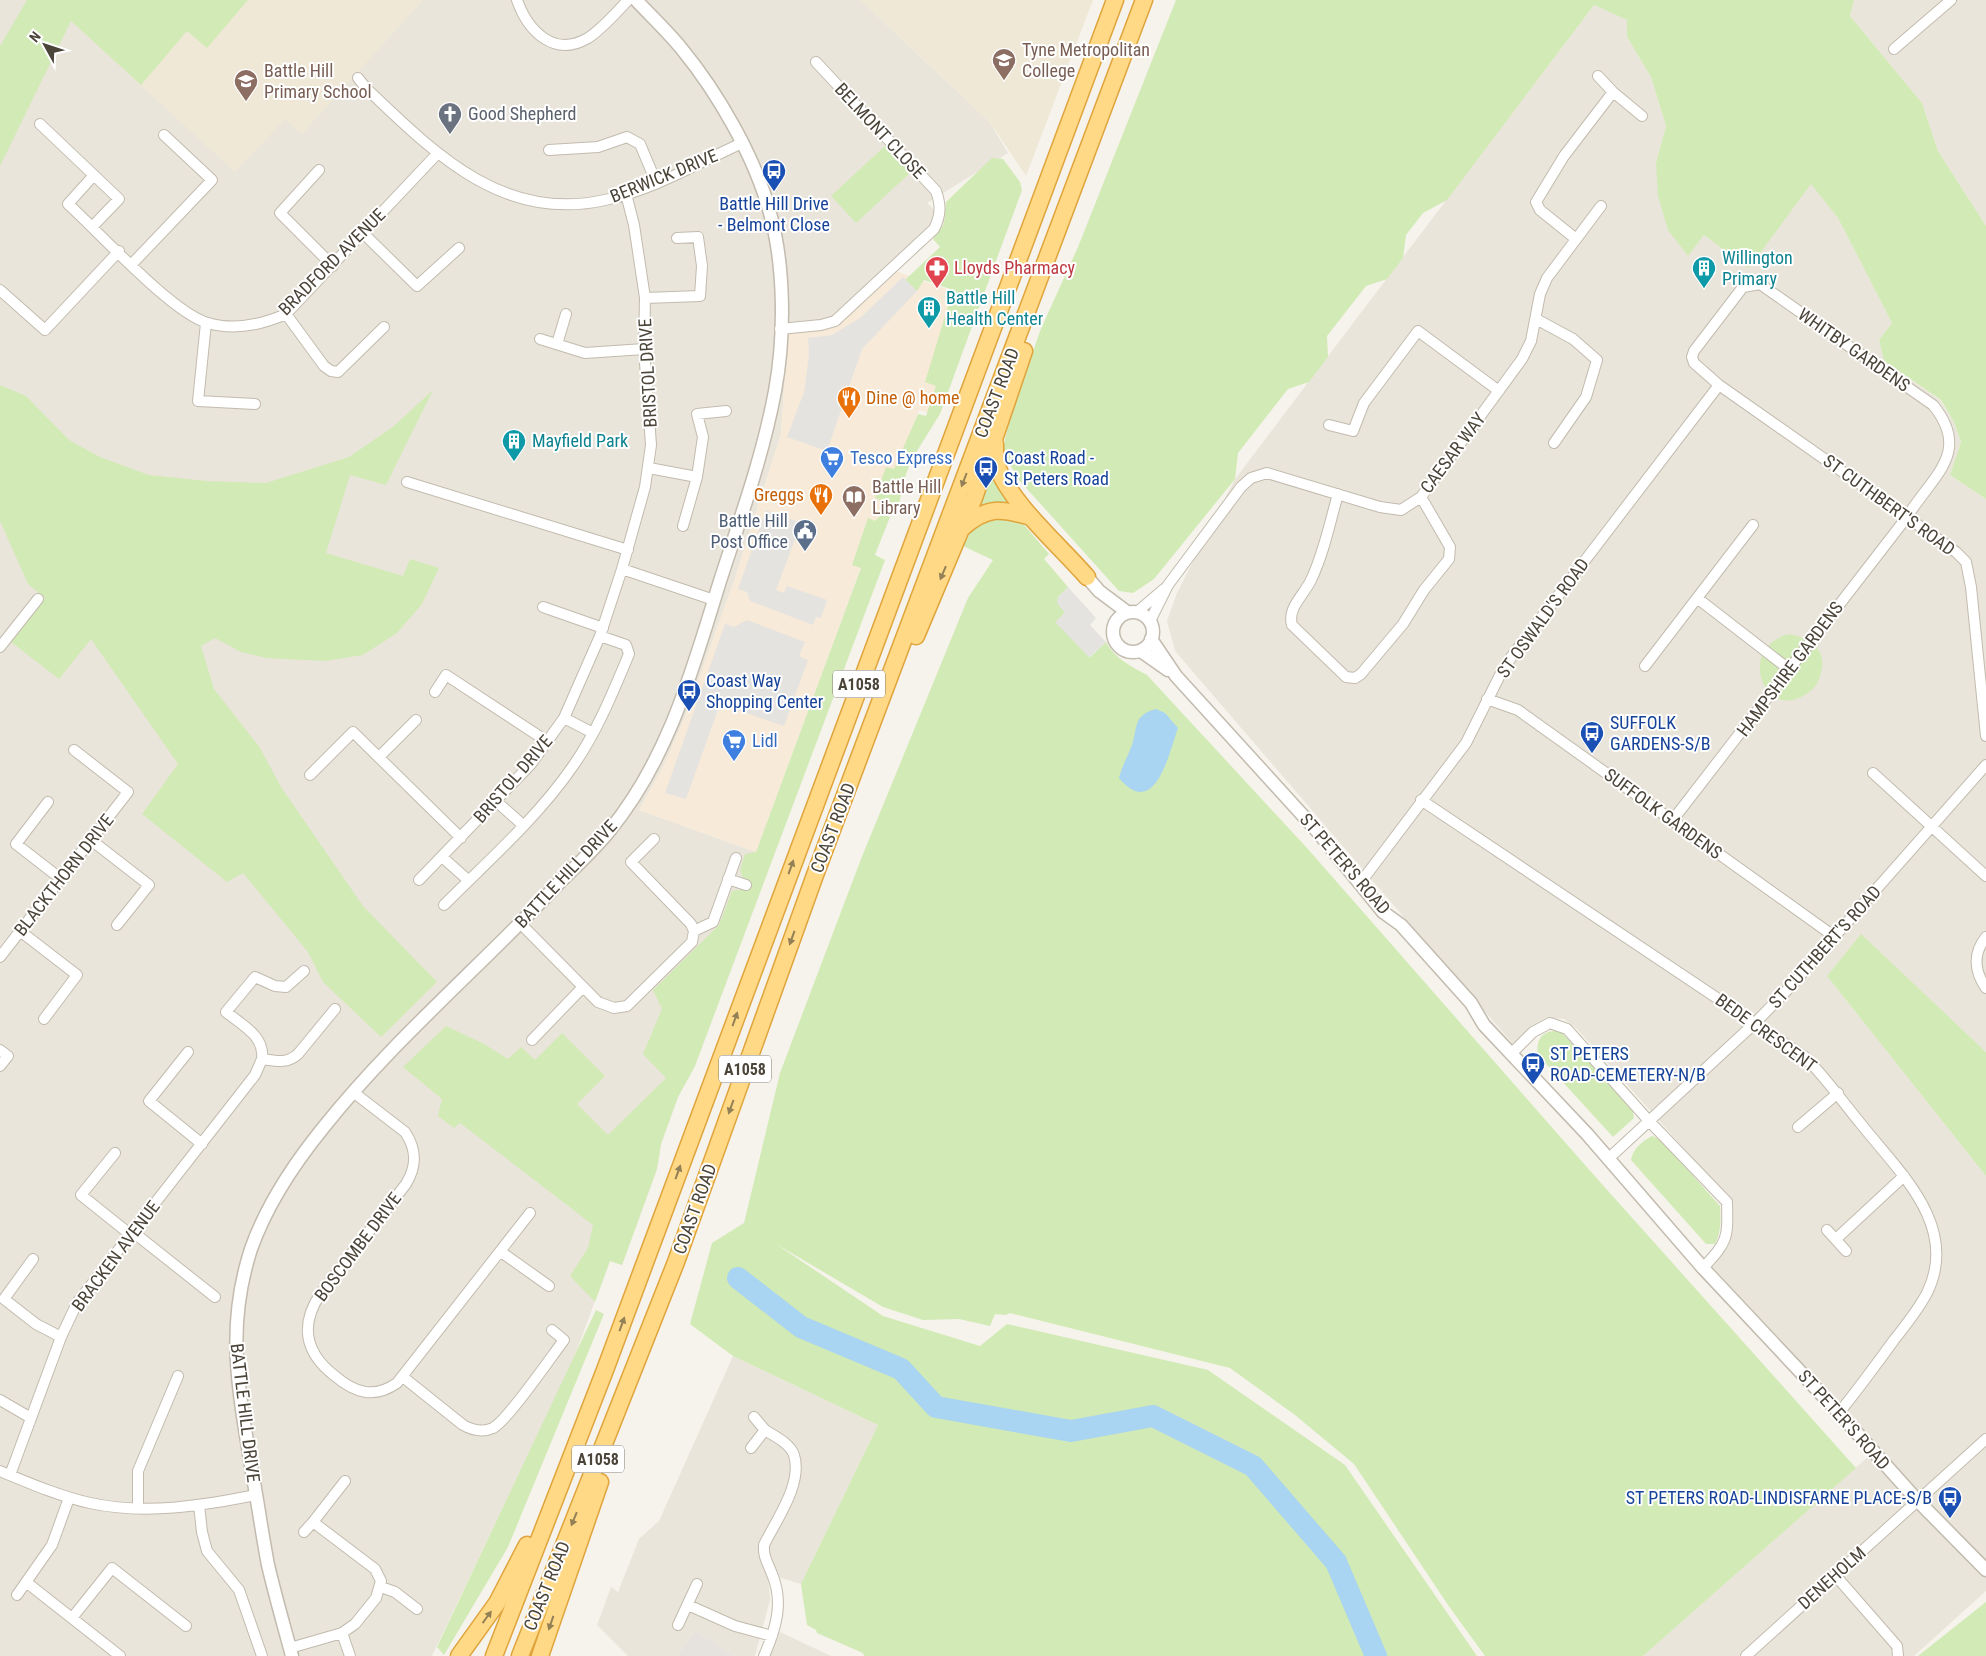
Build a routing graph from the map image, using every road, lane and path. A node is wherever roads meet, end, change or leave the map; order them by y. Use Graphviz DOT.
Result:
graph roads {
  1 [pos="517,0"];
  2 [pos="628,0"];
  3 [pos="636,0"];
  4 [pos="1115,0"];
  5 [pos="1144,0"];
  6 [pos="1951,0"];
  7 [pos="1894,49"];
  8 [pos="1123,58"];
  9 [pos="816,62"];
  10 [pos="1598,76"];
  11 [pos="358,78"];
  12 [pos="1613,92"];
  13 [pos="1642,116"];
  14 [pos="40,124"];
  15 [pos="164,135"];
  16 [pos="742,143"];
  17 [pos="549,150"];
  18 [pos="437,154"];
  19 [pos="319,170"];
  20 [pos="94,175"];
  21 [pos="656,182"];
  22 [pos="626,194"];
  23 [pos="1601,206"];
  24 [pos="93,226"];
  25 [pos="364,234"];
  26 [pos="677,238"];
  27 [pos="1576,239"];
  28 [pos="459,248"];
  29 [pos="119,251"];
  30 [pos="132,264"];
  31 [pos="333,266"];
  32 [pos="0,290"];
  33 [pos="645,298"];
  34 [pos="286,314"];
  35 [pos="566,314"];
  36 [pos="1536,319"];
  37 [pos="206,323"];
  38 [pos="384,327"];
  39 [pos="780,329"];
  40 [pos="540,339"];
  41 [pos="557,344"];
  42 [pos="644,349"];
  43 [pos="1694,363"];
  44 [pos="1719,385"];
  45 [pos="1498,391"];
  46 [pos="255,404"];
  47 [pos="726,411"];
  48 [pos="1329,425"];
  49 [pos="995,439"];
  50 [pos="1554,443"];
  51 [pos="649,468"];
  52 [pos="697,477"];
  53 [pos="407,482"];
  54 [pos="1338,494"];
  55 [pos="1421,497"];
  56 [pos="1032,517"];
  57 [pos="1907,517"];
  58 [pos="1753,525"];
  59 [pos="683,526"];
  60 [pos="962,528"];
  61 [pos="628,550"];
  62 [pos="622,569"];
  63 [pos="1087,576"];
  64 [pos="1168,585"];
  65 [pos="1100,590"];
  66 [pos="1697,598"];
  67 [pos="38,599"];
  68 [pos="714,600"];
  69 [pos="543,607"];
  70 [pos="1132,612"];
  71 [pos="1116,620"];
  72 [pos="1150,621"];
  73 [pos="602,632"];
  74 [pos="1151,639"];
  75 [pos="0,647"];
  76 [pos="1141,651"];
  77 [pos="1645,666"];
  78 [pos="1790,670"];
  79 [pos="1176,676"];
  80 [pos="435,692"];
  81 [pos="1487,699"];
  82 [pos="564,718"];
  83 [pos="416,720"];
  84 [pos="594,733"];
  85 [pos="1986,736"];
  86 [pos="548,742"];
  87 [pos="74,750"];
  88 [pos="379,757"];
  89 [pos="1986,765"];
  90 [pos="1873,774"];
  91 [pos="310,775"];
  92 [pos="1421,800"];
  93 [pos="48,802"];
  94 [pos="497,802"];
  95 [pos="1672,821"];
  96 [pos="522,825"];
  97 [pos="1932,827"];
  98 [pos="461,838"];
  99 [pos="654,839"];
  100 [pos="91,840"];
  101 [pos="442,857"];
  102 [pos="736,858"];
  103 [pos="815,875"];
  104 [pos="1986,876"];
  105 [pos="61,879"];
  106 [pos="728,879"];
  107 [pos="419,880"];
  108 [pos="468,880"];
  109 [pos="1361,882"];
  110 [pos="746,885"];
  111 [pos="444,905"];
  112 [pos="520,924"];
  113 [pos="117,925"];
  114 [pos="20,931"];
  115 [pos="694,931"];
  116 [pos="1836,937"];
  117 [pos="1986,937"];
  118 [pos="0,957"];
  119 [pos="304,970"];
  120 [pos="583,987"];
  121 [pos="1986,988"];
  122 [pos="335,1009"];
  123 [pos="44,1019"];
  124 [pos="1756,1022"];
  125 [pos="532,1040"];
  126 [pos="0,1050"];
  127 [pos="188,1052"];
  128 [pos="1512,1053"];
  129 [pos="262,1059"];
  130 [pos="0,1066"];
  131 [pos="353,1092"];
  132 [pos="1838,1093"];
  133 [pos="1649,1121"];
  134 [pos="1798,1127"];
  135 [pos="202,1144"];
  136 [pos="115,1153"];
  137 [pos="1608,1158"];
  138 [pos="1904,1176"];
  139 [pos="530,1213"];
  140 [pos="1827,1230"];
  141 [pos="132,1234"];
  142 [pos="1836,1239"];
  143 [pos="1846,1251"];
  144 [pos="500,1252"];
  145 [pos="33,1259"];
  146 [pos="676,1262"];
  147 [pos="1703,1268"];
  148 [pos="549,1286"];
  149 [pos="215,1297"];
  150 [pos="552,1330"];
  151 [pos="61,1337"];
  152 [pos="606,1370"];
  153 [pos="178,1376"];
  154 [pos="403,1377"];
  155 [pos="0,1400"];
  156 [pos="1840,1413"];
  157 [pos="754,1416"];
  158 [pos="31,1418"];
  159 [pos="764,1430"];
  160 [pos="1986,1439"];
  161 [pos="751,1448"];
  162 [pos="5,1473"];
  163 [pos="345,1481"];
  164 [pos="256,1495"];
  165 [pos="69,1498"];
  166 [pos="1917,1500"];
  167 [pos="199,1505"];
  168 [pos="138,1508"];
  169 [pos="313,1522"];
  170 [pos="304,1532"];
  171 [pos="1986,1570"];
  172 [pos="1835,1575"];
  173 [pos="26,1582"];
  174 [pos="697,1584"];
  175 [pos="381,1587"];
  176 [pos="17,1595"];
  177 [pos="688,1605"];
  178 [pos="417,1609"];
  179 [pos="72,1618"];
  180 [pos="678,1625"];
  181 [pos="186,1626"];
  182 [pos="342,1633"];
  183 [pos="772,1636"];
  184 [pos="291,1652"];
  185 [pos="120,1656"];
  186 [pos="262,1656"];
  187 [pos="350,1656"];
  188 [pos="459,1656"];
  189 [pos="494,1656"];
  190 [pos="520,1656"];
  191 [pos="540,1656"];
  192 [pos="764,1656"];
  193 [pos="1746,1656"];
  194 [pos="1898,1656"];
  1 -- 2 [label="street"];
  3 -- 16 [label="street, BATTLE HILL DRIVE"];
  152 -- 4 [label="highway, COAST ROAD / A1058, one-way"];
  5 -- 8 [label="highway, COAST ROAD / A1058"];
  6 -- 7 [label="street"];
  8 -- 49 [label="highway"];
  8 -- 103 [label="highway, COAST ROAD / A1058, one-way"];
  9 -- 39 [label="street, BELMONT CLOSE"];
  10 -- 12 [label="street"];
  11 -- 18 [label="street, BERWICK DRIVE"];
  12 -- 13 [label="street"];
  12 -- 27 [label="street"];
  14 -- 20 [label="street"];
  15 -- 30 [label="street"];
  16 -- 21 [label="street, BERWICK DRIVE"];
  16 -- 39 [label="street, BATTLE HILL DRIVE"];
  17 -- 21 [label="street"];
  18 -- 22 [label="street, BERWICK DRIVE"];
  18 -- 25 [label="street, BRADFORD AVENUE"];
  19 -- 31 [label="street"];
  20 -- 24 [label="street"];
  20 -- 24 [label="street, BRADFORD AVENUE"];
  21 -- 22 [label="street, BERWICK DRIVE"];
  22 -- 33 [label="street, BRISTOL DRIVE"];
  23 -- 27 [label="street, CAESAR WAY"];
  24 -- 29 [label="street, BRADFORD AVENUE"];
  25 -- 28 [label="street"];
  25 -- 31 [label="street, BRADFORD AVENUE"];
  26 -- 33 [label="street"];
  27 -- 36 [label="street, CAESAR WAY"];
  29 -- 30 [label="street, BRADFORD AVENUE"];
  29 -- 32 [label="street"];
  30 -- 37 [label="street, BRADFORD AVENUE"];
  31 -- 34 [label="street, BRADFORD AVENUE"];
  33 -- 42 [label="street, BRISTOL DRIVE"];
  34 -- 37 [label="street, BRADFORD AVENUE"];
  34 -- 38 [label="street"];
  35 -- 41 [label="street"];
  36 -- 45 [label="street, CAESAR WAY"];
  36 -- 50 [label="street"];
  37 -- 46 [label="street"];
  39 -- 68 [label="street, BATTLE HILL DRIVE"];
  40 -- 41 [label="street"];
  41 -- 42 [label="street"];
  42 -- 51 [label="street, BRISTOL DRIVE"];
  43 -- 44 [label="street, ST CUTHBERT'S ROAD"];
  43 -- 57 [label="street, WHITBY GARDENS"];
  44 -- 57 [label="street, ST CUTHBERT'S ROAD"];
  44 -- 81 [label="street, ST OSWALD'S ROAD"];
  45 -- 48 [label="street"];
  45 -- 55 [label="street, CAESAR WAY"];
  47 -- 52 [label="street"];
  49 -- 56 [label="highway"];
  49 -- 60 [label="highway"];
  51 -- 52 [label="street"];
  51 -- 61 [label="street, BRISTOL DRIVE"];
  52 -- 59 [label="street"];
  53 -- 61 [label="street"];
  54 -- 55 [label="street, CAESAR WAY"];
  54 -- 55 [label="street"];
  54 -- 64 [label="street, CAESAR WAY"];
  56 -- 60 [label="highway"];
  56 -- 63 [label="highway"];
  57 -- 78 [label="street, HAMPSHIRE GARDENS"];
  57 -- 85 [label="street, ST CUTHBERT'S ROAD"];
  58 -- 66 [label="street"];
  60 -- 103 [label="highway, one-way"];
  61 -- 62 [label="street, BRISTOL DRIVE"];
  62 -- 68 [label="street"];
  62 -- 73 [label="street, BRISTOL DRIVE"];
  63 -- 65 [label="street, ST PETER'S ROAD"];
  64 -- 70 [label="street, CAESAR WAY"];
  64 -- 72 [label="street, CAESAR WAY"];
  65 -- 70 [label="street, ST PETER'S ROAD"];
  65 -- 71 [label="street, ST PETER'S ROAD"];
  66 -- 77 [label="street"];
  66 -- 78 [label="street"];
  67 -- 75 [label="street"];
  68 -- 112 [label="street, BATTLE HILL DRIVE"];
  69 -- 73 [label="street"];
  70 -- 71 [label="street"];
  70 -- 72 [label="street, ST PETER'S ROAD"];
  71 -- 76 [label="street, ST PETER'S ROAD"];
  72 -- 74 [label="street"];
  73 -- 82 [label="street, BRISTOL DRIVE"];
  73 -- 84 [label="street"];
  74 -- 76 [label="street"];
  74 -- 79 [label="street, ST PETER'S ROAD"];
  76 -- 79 [label="street, ST PETER'S ROAD"];
  78 -- 95 [label="street, HAMPSHIRE GARDENS"];
  79 -- 109 [label="street, ST PETER'S ROAD"];
  80 -- 86 [label="street"];
  81 -- 92 [label="street, ST OSWALD'S ROAD"];
  81 -- 95 [label="street, SUFFOLK GARDENS"];
  82 -- 84 [label="street"];
  82 -- 86 [label="street, BRISTOL DRIVE"];
  83 -- 88 [label="street"];
  84 -- 96 [label="street"];
  86 -- 94 [label="street, BRISTOL DRIVE"];
  87 -- 100 [label="street, BLACKTHORN DRIVE"];
  88 -- 91 [label="street, BRISTOL DRIVE"];
  88 -- 98 [label="street, BRISTOL DRIVE"];
  89 -- 97 [label="street, ST CUTHBERT'S ROAD"];
  90 -- 97 [label="street"];
  92 -- 109 [label="street, ST OSWALD'S ROAD"];
  92 -- 124 [label="street, BEDE CRESCENT"];
  93 -- 105 [label="street"];
  94 -- 96 [label="street"];
  94 -- 98 [label="street, BRISTOL DRIVE"];
  95 -- 116 [label="street, SUFFOLK GARDENS"];
  96 -- 108 [label="street"];
  97 -- 104 [label="street"];
  97 -- 116 [label="street, ST CUTHBERT'S ROAD"];
  98 -- 101 [label="street, BRISTOL DRIVE"];
  99 -- 115 [label="street"];
  100 -- 105 [label="street, BLACKTHORN DRIVE"];
  100 -- 113 [label="street"];
  101 -- 107 [label="street, BRISTOL DRIVE"];
  101 -- 108 [label="street"];
  102 -- 106 [label="street"];
  103 -- 146 [label="highway, COAST ROAD / A1058, one-way"];
  105 -- 114 [label="street, BLACKTHORN DRIVE"];
  106 -- 110 [label="street"];
  106 -- 115 [label="street"];
  108 -- 111 [label="street"];
  109 -- 128 [label="street, ST PETER'S ROAD"];
  112 -- 120 [label="street"];
  112 -- 131 [label="street, BATTLE HILL DRIVE"];
  114 -- 118 [label="street, BLACKTHORN DRIVE"];
  114 -- 123 [label="street"];
  115 -- 120 [label="street"];
  116 -- 124 [label="street, ST CUTHBERT'S ROAD"];
  117 -- 121 [label="street"];
  119 -- 129 [label="street"];
  120 -- 125 [label="street"];
  122 -- 129 [label="street"];
  124 -- 132 [label="street, BEDE CRESCENT"];
  124 -- 133 [label="street, ST CUTHBERT'S ROAD"];
  126 -- 130 [label="street"];
  127 -- 135 [label="street"];
  128 -- 133 [label="street"];
  128 -- 137 [label="street, ST PETER'S ROAD"];
  129 -- 135 [label="street, BRACKEN AVENUE"];
  131 -- 154 [label="street, BOSCOMBE DRIVE"];
  131 -- 164 [label="street, BATTLE HILL DRIVE"];
  132 -- 134 [label="street"];
  132 -- 138 [label="street, BEDE CRESCENT"];
  133 -- 137 [label="street, ST CUTHBERT'S ROAD"];
  133 -- 147 [label="street"];
  135 -- 141 [label="street, BRACKEN AVENUE"];
  136 -- 141 [label="street"];
  137 -- 147 [label="street, ST PETER'S ROAD"];
  138 -- 142 [label="street"];
  138 -- 156 [label="street, BEDE CRESCENT"];
  139 -- 144 [label="street, BOSCOMBE DRIVE"];
  140 -- 142 [label="street"];
  141 -- 149 [label="street"];
  141 -- 151 [label="street, BRACKEN AVENUE"];
  142 -- 143 [label="street"];
  144 -- 148 [label="street"];
  144 -- 154 [label="street, BOSCOMBE DRIVE"];
  145 -- 151 [label="street"];
  146 -- 190 [label="highway, COAST ROAD / A1058, one-way"];
  146 -- 191 [label="highway, one-way"];
  147 -- 156 [label="street, ST PETER'S ROAD"];
  150 -- 154 [label="street"];
  151 -- 158 [label="street, BRACKEN AVENUE"];
  188 -- 152 [label="highway, one-way"];
  152 -- 189 [label="highway, COAST ROAD / A1058"];
  153 -- 168 [label="street"];
  155 -- 158 [label="street"];
  156 -- 166 [label="street, ST PETER'S ROAD"];
  157 -- 159 [label="street"];
  158 -- 162 [label="street, BRACKEN AVENUE"];
  159 -- 161 [label="street"];
  159 -- 183 [label="street"];
  160 -- 166 [label="street, DENEHOLM"];
  162 -- 165 [label="street"];
  163 -- 169 [label="street"];
  164 -- 167 [label="street"];
  164 -- 184 [label="street, BATTLE HILL DRIVE"];
  165 -- 168 [label="street"];
  165 -- 173 [label="street"];
  166 -- 171 [label="street, ST PETER'S ROAD"];
  166 -- 172 [label="street, DENEHOLM"];
  167 -- 168 [label="street"];
  167 -- 186 [label="street"];
  169 -- 170 [label="street"];
  169 -- 175 [label="street"];
  172 -- 193 [label="street, DENEHOLM"];
  172 -- 194 [label="street"];
  173 -- 176 [label="street"];
  173 -- 179 [label="street"];
  174 -- 177 [label="street"];
  175 -- 178 [label="street"];
  175 -- 182 [label="street"];
  177 -- 180 [label="street"];
  177 -- 183 [label="street"];
  179 -- 181 [label="street"];
  179 -- 185 [label="street"];
  182 -- 184 [label="street"];
  182 -- 187 [label="street"];
  183 -- 192 [label="street"];
}
